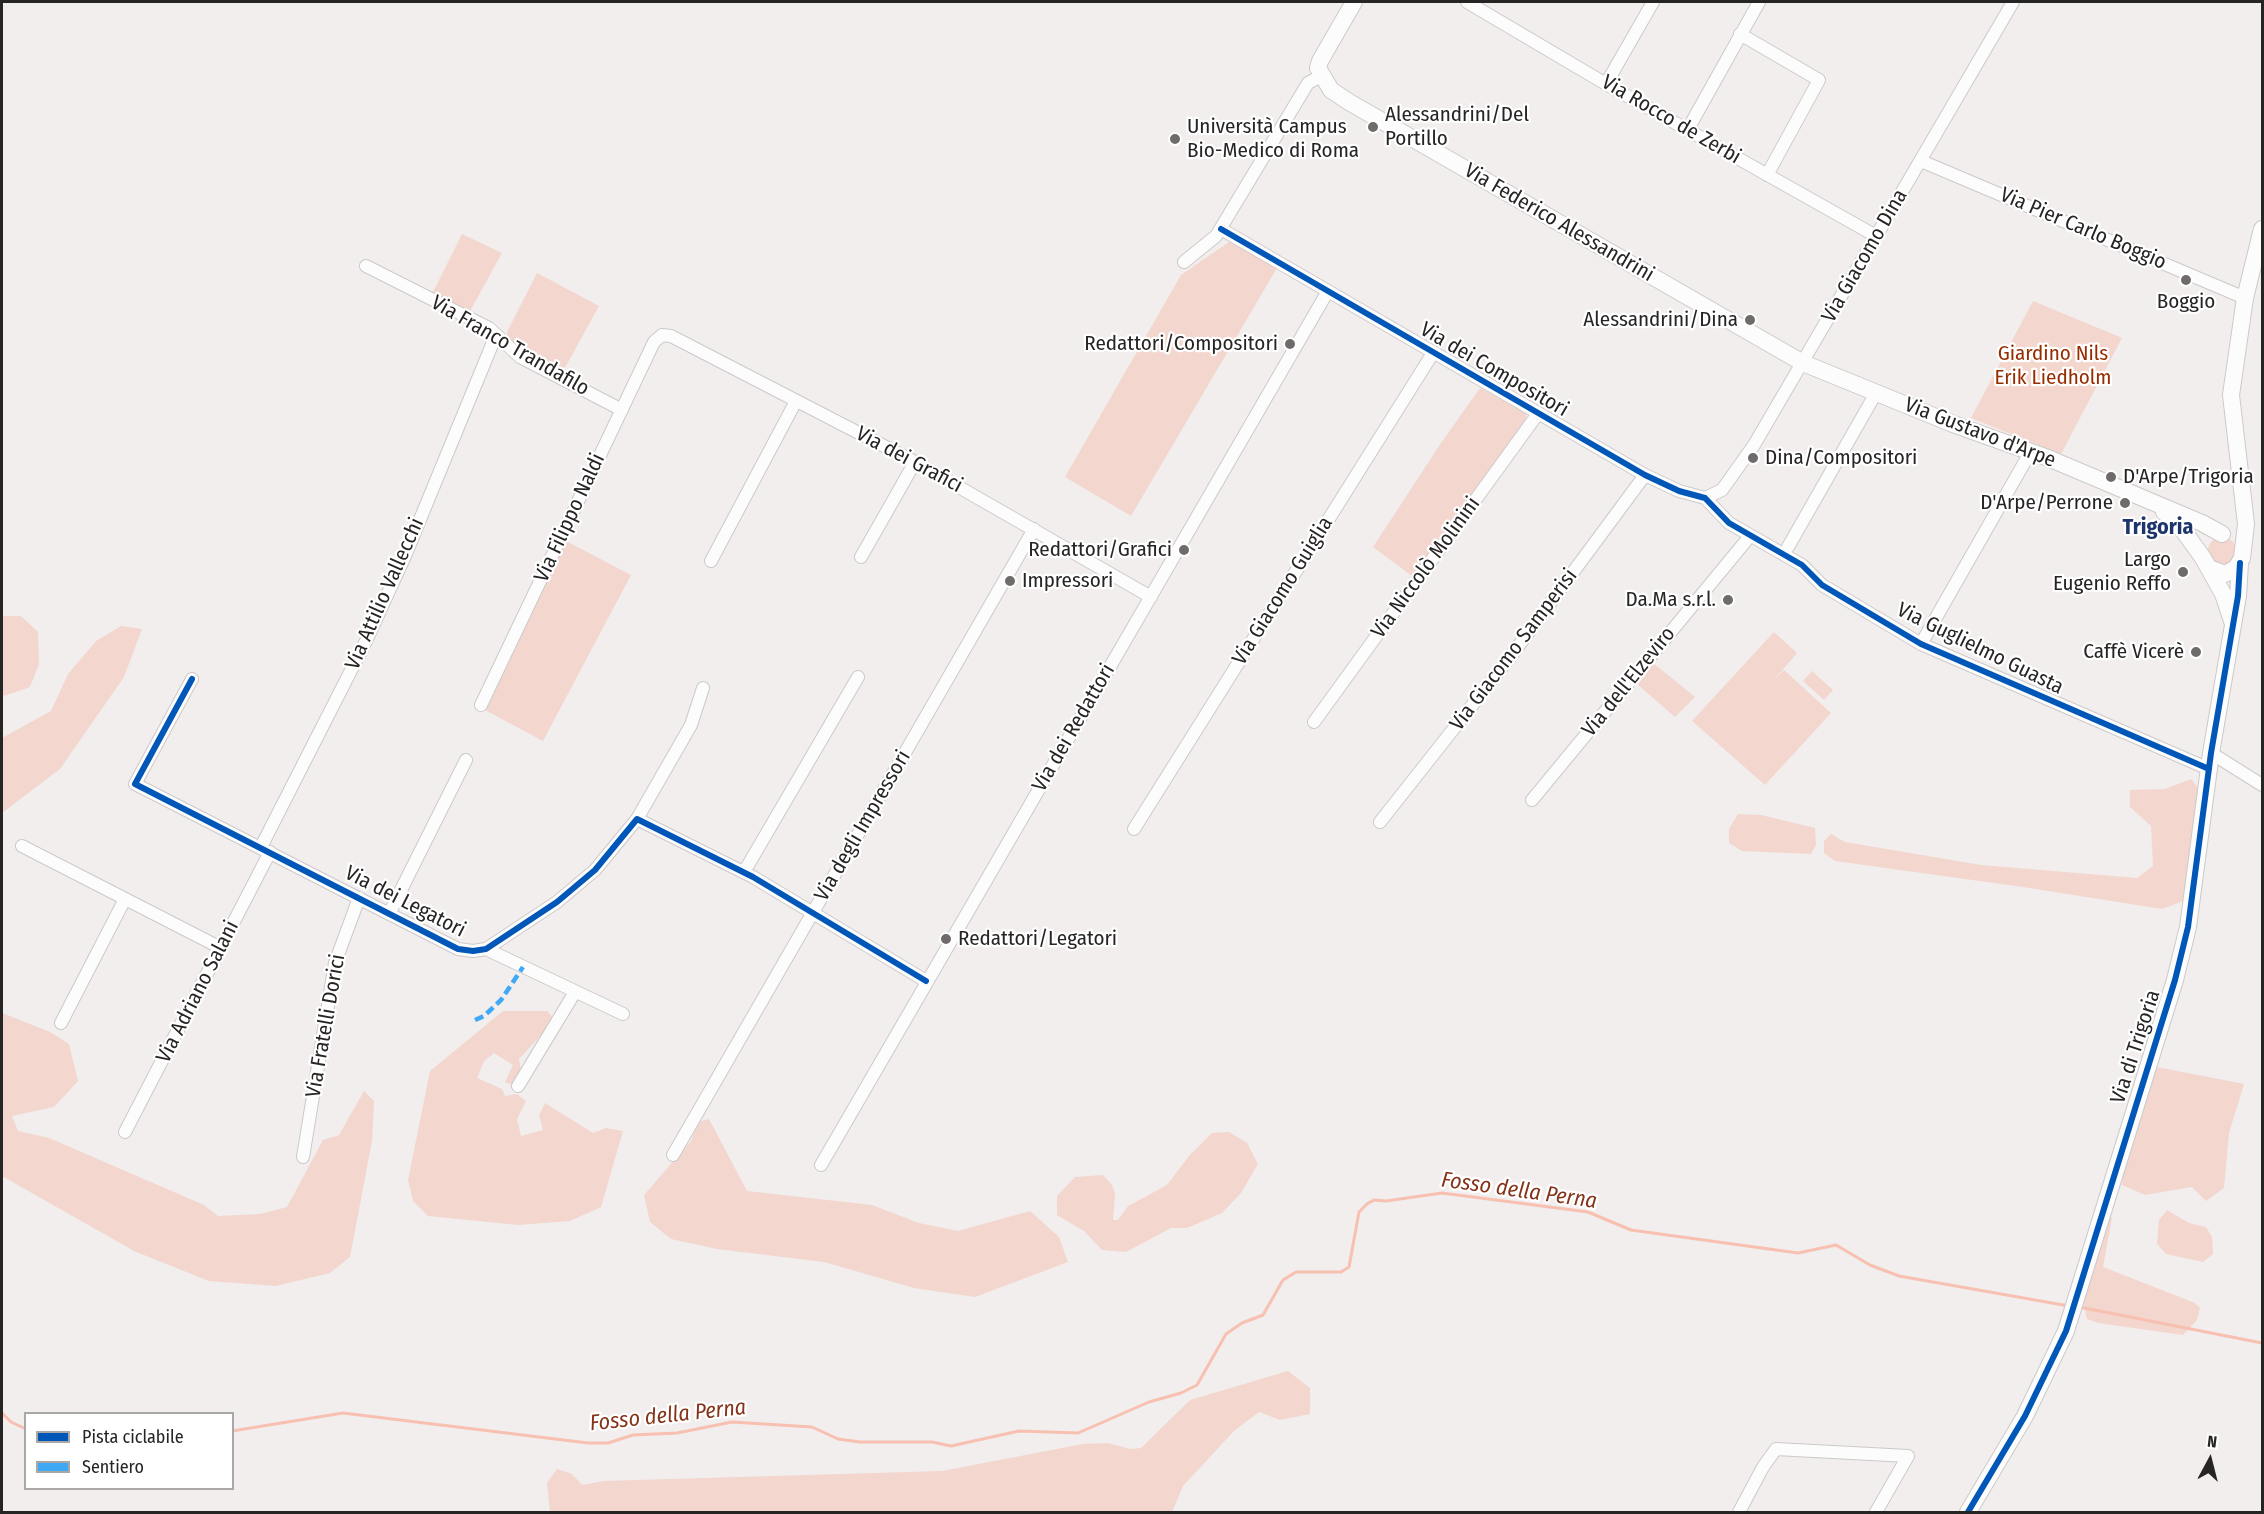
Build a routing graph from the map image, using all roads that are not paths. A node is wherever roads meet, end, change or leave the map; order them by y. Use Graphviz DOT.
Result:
graph roads {
  1 [pos="1354,2"];
  2 [pos="1467,2"];
  3 [pos="1653,2"];
  4 [pos="1759,2"];
  5 [pos="2013,2"];
  6 [pos="1740,34"];
  7 [pos="1321,76"];
  8 [pos="1606,84"];
  9 [pos="1688,129"];
  10 [pos="1921,161"];
  11 [pos="1767,175"];
  12 [pos="1221,229"];
  13 [pos="2262,229"];
  14 [pos="1876,236"];
  15 [pos="1184,262"];
  16 [pos="2258,265"];
  17 [pos="366,266"];
  18 [pos="1328,291"];
  19 [pos="2245,298"];
  20 [pos="496,335"];
  21 [pos="662,335"];
  22 [pos="1432,353"];
  23 [pos="1803,363"];
  24 [pos="1876,393"];
  25 [pos="796,401"];
  26 [pos="622,410"];
  27 [pos="1537,414"];
  28 [pos="2031,452"];
  29 [pos="915,462"];
  30 [pos="1645,476"];
  31 [pos="1705,498"];
  32 [pos="2156,506"];
  33 [pos="2244,509"];
  34 [pos="1034,529"];
  35 [pos="2222,534"];
  36 [pos="1750,536"];
  37 [pos="1788,547"];
  38 [pos="861,557"];
  39 [pos="2241,558"];
  40 [pos="711,561"];
  41 [pos="2206,563"];
  42 [pos="1151,597"];
  43 [pos="2232,622"];
  44 [pos="1921,644"];
  45 [pos="858,676"];
  46 [pos="192,679"];
  47 [pos="703,688"];
  48 [pos="481,705"];
  49 [pos="1314,722"];
  50 [pos="466,760"];
  51 [pos="2210,761"];
  52 [pos="2262,785"];
  53 [pos="1532,800"];
  54 [pos="637,819"];
  55 [pos="1380,822"];
  56 [pos="1134,829"];
  57 [pos="22,846"];
  58 [pos="265,850"];
  59 [pos="744,872"];
  60 [pos="359,898"];
  61 [pos="125,899"];
  62 [pos="813,912"];
  63 [pos="389,914"];
  64 [pos="221,948"];
  65 [pos="486,949"];
  66 [pos="926,981"];
  67 [pos="575,992"];
  68 [pos="622,1014"];
  69 [pos="61,1023"];
  70 [pos="518,1086"];
  71 [pos="126,1132"];
  72 [pos="673,1155"];
  73 [pos="303,1156"];
  74 [pos="820,1165"];
  75 [pos="1739,1512"];
  76 [pos="1876,1512"];
  77 [pos="1968,1512"];
  1 -- 7 [label="street"];
  2 -- 8 [label="street, Via Rocco de Zerbi"];
  3 -- 8 [label="street"];
  4 -- 6 [label="street"];
  5 -- 10 [label="street, Via Giacomo Dina"];
  6 -- 9 [label="street"];
  6 -- 11 [label="street"];
  7 -- 12 [label="street"];
  7 -- 23 [label="street, Via Federico Alessandrini"];
  8 -- 9 [label="street, Via Rocco de Zerbi"];
  9 -- 11 [label="street, Via Rocco de Zerbi"];
  10 -- 14 [label="street, Via Giacomo Dina"];
  10 -- 19 [label="street, Via Pier Carlo Boggio"];
  11 -- 14 [label="street, Via Rocco de Zerbi"];
  12 -- 15 [label="street"];
  12 -- 18 [label="street, Via dei Compositori"];
  13 -- 16 [label="street, Via di Trigoria"];
  14 -- 23 [label="street, Via Giacomo Dina"];
  16 -- 19 [label="street, Via di Trigoria"];
  17 -- 20 [label="street, Via Franco Trandafilo"];
  18 -- 22 [label="street, Via dei Compositori"];
  18 -- 42 [label="street, Via dei Redattori"];
  19 -- 33 [label="street, Via di Trigoria"];
  20 -- 26 [label="street, Via Franco Trandafilo"];
  20 -- 58 [label="street, Via Attilio Vallecchi"];
  21 -- 25 [label="street, Via dei Grafici"];
  21 -- 26 [label="street, Via Filippo Naldi"];
  22 -- 27 [label="street, Via dei Compositori"];
  22 -- 56 [label="street, Via Giacomo Guiglia"];
  23 -- 24 [label="street, Via Gustavo d'Arpe"];
  23 -- 31 [label="street, Via Giacomo Dina"];
  24 -- 28 [label="street, Via Gustavo d'Arpe"];
  24 -- 37 [label="street"];
  25 -- 29 [label="street, Via dei Grafici"];
  25 -- 40 [label="street"];
  26 -- 48 [label="street, Via Filippo Naldi"];
  27 -- 30 [label="street, Via dei Compositori"];
  27 -- 49 [label="street, Via Niccolò Molinini"];
  28 -- 32 [label="street, Via Gustavo d'Arpe"];
  28 -- 44 [label="street"];
  29 -- 34 [label="street, Via dei Grafici"];
  29 -- 38 [label="street"];
  30 -- 31 [label="street, Via dei Compositori"];
  30 -- 55 [label="street, Via Giacomo Samperisi"];
  31 -- 36 [label="street"];
  32 -- 35 [label="street, Via Gustavo d'Arpe"];
  32 -- 41 [label="street, Via Gustavo d'Arpe"];
  33 -- 35 [label="street"];
  33 -- 39 [label="street, Via di Trigoria"];
  34 -- 42 [label="street, Via dei Grafici"];
  34 -- 62 [label="street, Via degli Impressori"];
  35 -- 39 [label="street"];
  35 -- 41 [label="street"];
  36 -- 44 [label="street, Via Guglielmo Guasta"];
  36 -- 53 [label="street, Via dell'Elzeviro"];
  39 -- 41 [label="street"];
  39 -- 43 [label="street, Via di Trigoria"];
  41 -- 43 [label="street, Via di Trigoria"];
  42 -- 66 [label="street, Via dei Redattori"];
  43 -- 51 [label="street, Via di Trigoria"];
  44 -- 51 [label="street, Via Guglielmo Guasta"];
  45 -- 59 [label="street"];
  46 -- 58 [label="street, Via dei Legatori"];
  47 -- 54 [label="street, Via dei Legatori"];
  50 -- 63 [label="street"];
  51 -- 52 [label="street, Via Guglielmo Guasta"];
  51 -- 77 [label="street, Via di Trigoria"];
  54 -- 59 [label="street"];
  54 -- 65 [label="street, Via dei Legatori"];
  57 -- 61 [label="street"];
  58 -- 60 [label="street, Via dei Legatori"];
  58 -- 64 [label="street, Via Adriano Salani"];
  59 -- 62 [label="street"];
  60 -- 63 [label="street, Via dei Legatori"];
  60 -- 73 [label="street, Via Fratelli Dorici"];
  61 -- 64 [label="street"];
  61 -- 69 [label="street"];
  62 -- 66 [label="street"];
  62 -- 72 [label="street, Via degli Impressori"];
  63 -- 65 [label="street, Via dei Legatori"];
  64 -- 71 [label="street, Via Adriano Salani"];
  65 -- 67 [label="street"];
  66 -- 74 [label="street, Via dei Redattori"];
  67 -- 68 [label="street"];
  67 -- 70 [label="street"];
  75 -- 76 [label="street"];
}
